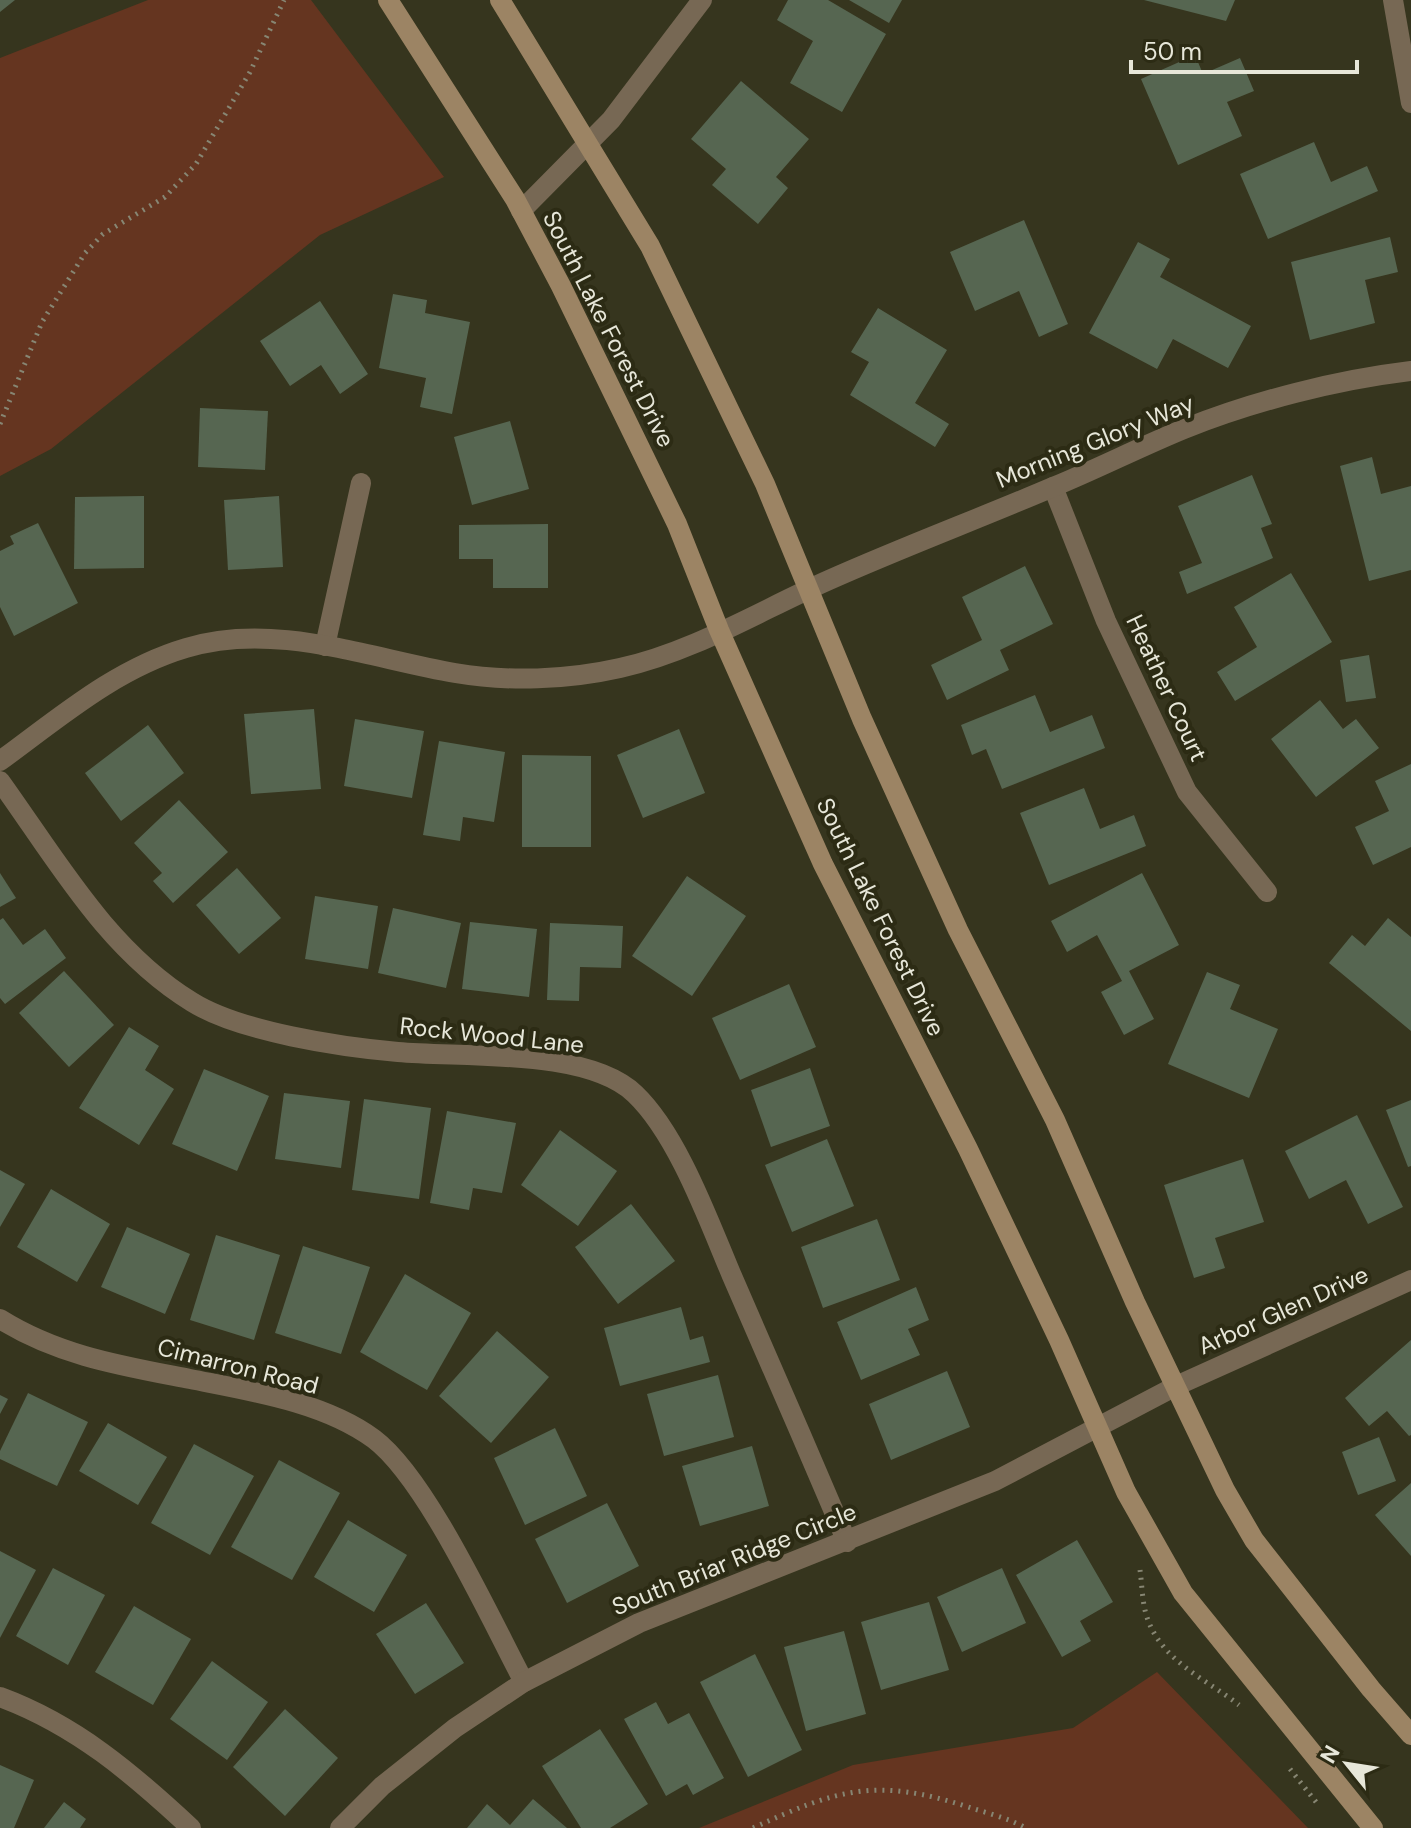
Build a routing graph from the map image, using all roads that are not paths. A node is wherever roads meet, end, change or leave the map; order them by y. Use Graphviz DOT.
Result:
graph roads {
  1 [pos="388,0"];
  2 [pos="500,0"];
  3 [pos="702,0"];
  4 [pos="1393,0"];
  5 [pos="1411,103"];
  6 [pos="589,144"];
  7 [pos="521,211"];
  8 [pos="1411,371"];
  9 [pos="361,483"];
  10 [pos="1053,487"];
  11 [pos="809,589"];
  12 [pos="719,630"];
  13 [pos="325,646"];
  14 [pos="0,761"];
  15 [pos="0,781"];
  16 [pos="1267,892"];
  17 [pos="1411,1280"];
  18 [pos="0,1319"];
  19 [pos="1176,1386"];
  20 [pos="1097,1429"];
  21 [pos="847,1542"];
  22 [pos="524,1682"];
  23 [pos="0,1697"];
  24 [pos="1411,1735"];
  25 [pos="191,1828"];
  26 [pos="340,1828"];
  27 [pos="1373,1828"];
  1 -- 7 [label="main road, South Lake Forest Drive"];
  2 -- 6 [label="main road"];
  3 -- 6 [label="street"];
  4 -- 5 [label="street"];
  6 -- 7 [label="street"];
  6 -- 11 [label="main road"];
  7 -- 12 [label="main road, South Lake Forest Drive"];
  8 -- 10 [label="street, Morning Glory Way"];
  9 -- 13 [label="street"];
  10 -- 11 [label="street, Morning Glory Way"];
  10 -- 16 [label="street, Heather Court"];
  11 -- 12 [label="street, Morning Glory Way"];
  11 -- 19 [label="main road"];
  12 -- 13 [label="street, Morning Glory Way"];
  12 -- 20 [label="main road, South Lake Forest Drive"];
  13 -- 14 [label="street, Morning Glory Way"];
  15 -- 21 [label="street, Rock Wood Lane"];
  17 -- 19 [label="street, Arbor Glen Drive"];
  18 -- 22 [label="street, Cimarron Road"];
  19 -- 20 [label="street, South Briar Ridge Circle"];
  19 -- 24 [label="main road"];
  20 -- 21 [label="street, South Briar Ridge Circle"];
  20 -- 27 [label="main road, South Lake Forest Drive"];
  21 -- 22 [label="street, South Briar Ridge Circle"];
  22 -- 26 [label="street, South Briar Ridge Circle"];
  23 -- 25 [label="street"];
}
